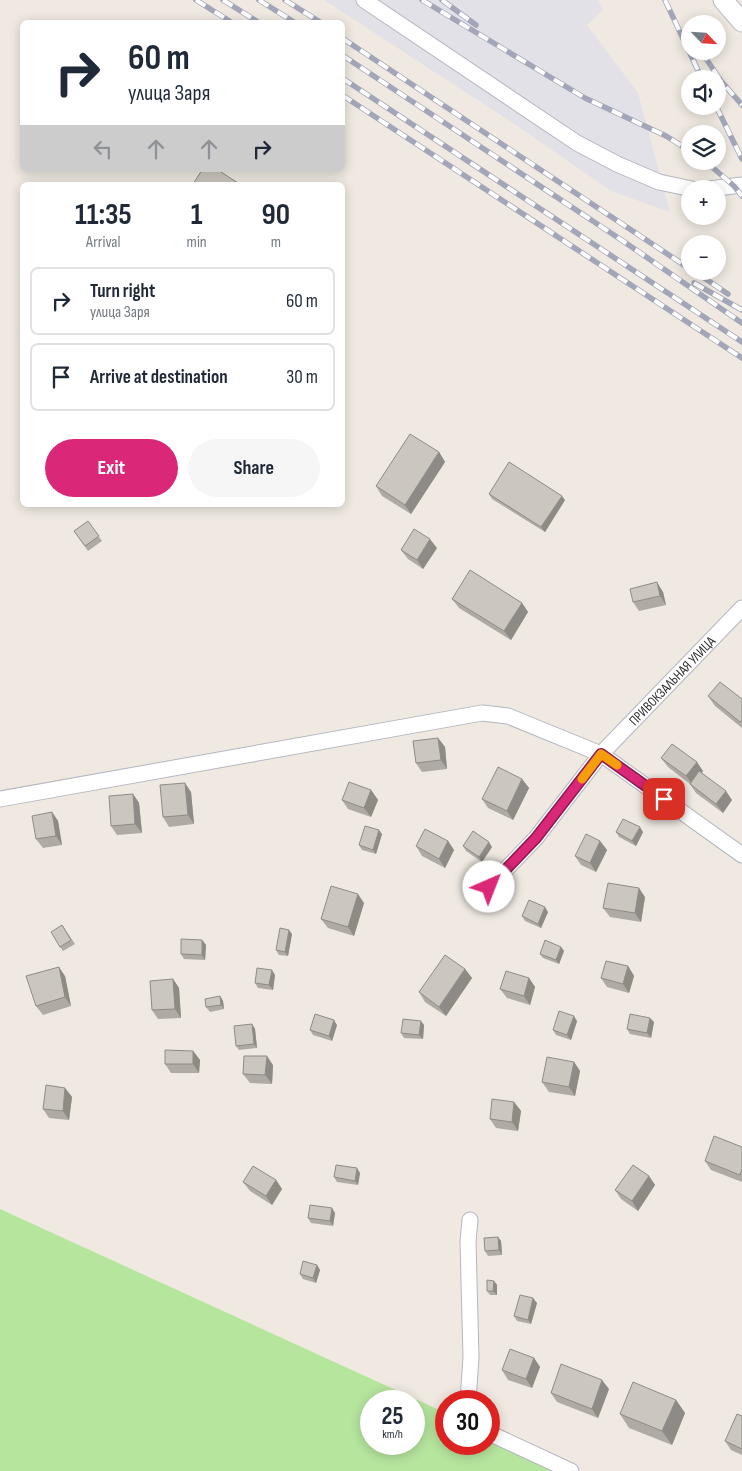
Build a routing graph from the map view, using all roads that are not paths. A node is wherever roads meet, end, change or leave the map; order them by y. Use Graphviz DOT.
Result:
graph roads {
  1 [pos="364,0"];
  2 [pos="723,0"];
  3 [pos="742,22"];
  4 [pos="742,185"];
  5 [pos="681,187"];
  6 [pos="726,187"];
  7 [pos="742,608"];
  8 [pos="601,754"];
  9 [pos="0,799"];
  10 [pos="742,855"];
  11 [pos="489,887"];
  12 [pos="470,1220"];
  13 [pos="469,1390"];
  14 [pos="500,1438"];
  15 [pos="572,1471"];
  1 -- 5 [label="street"];
  2 -- 3 [label="street"];
  4 -- 6 [label="street"];
  7 -- 8 [label="street, ПРИВОКЗАЛЬНАЯ УЛИЦА"];
  8 -- 9 [label="street"];
  8 -- 10 [label="street"];
  8 -- 11 [label="street, ПРИВОКЗАЛЬНАЯ УЛИЦА"];
  12 -- 13 [label="street"];
  14 -- 15 [label="street"];
}
